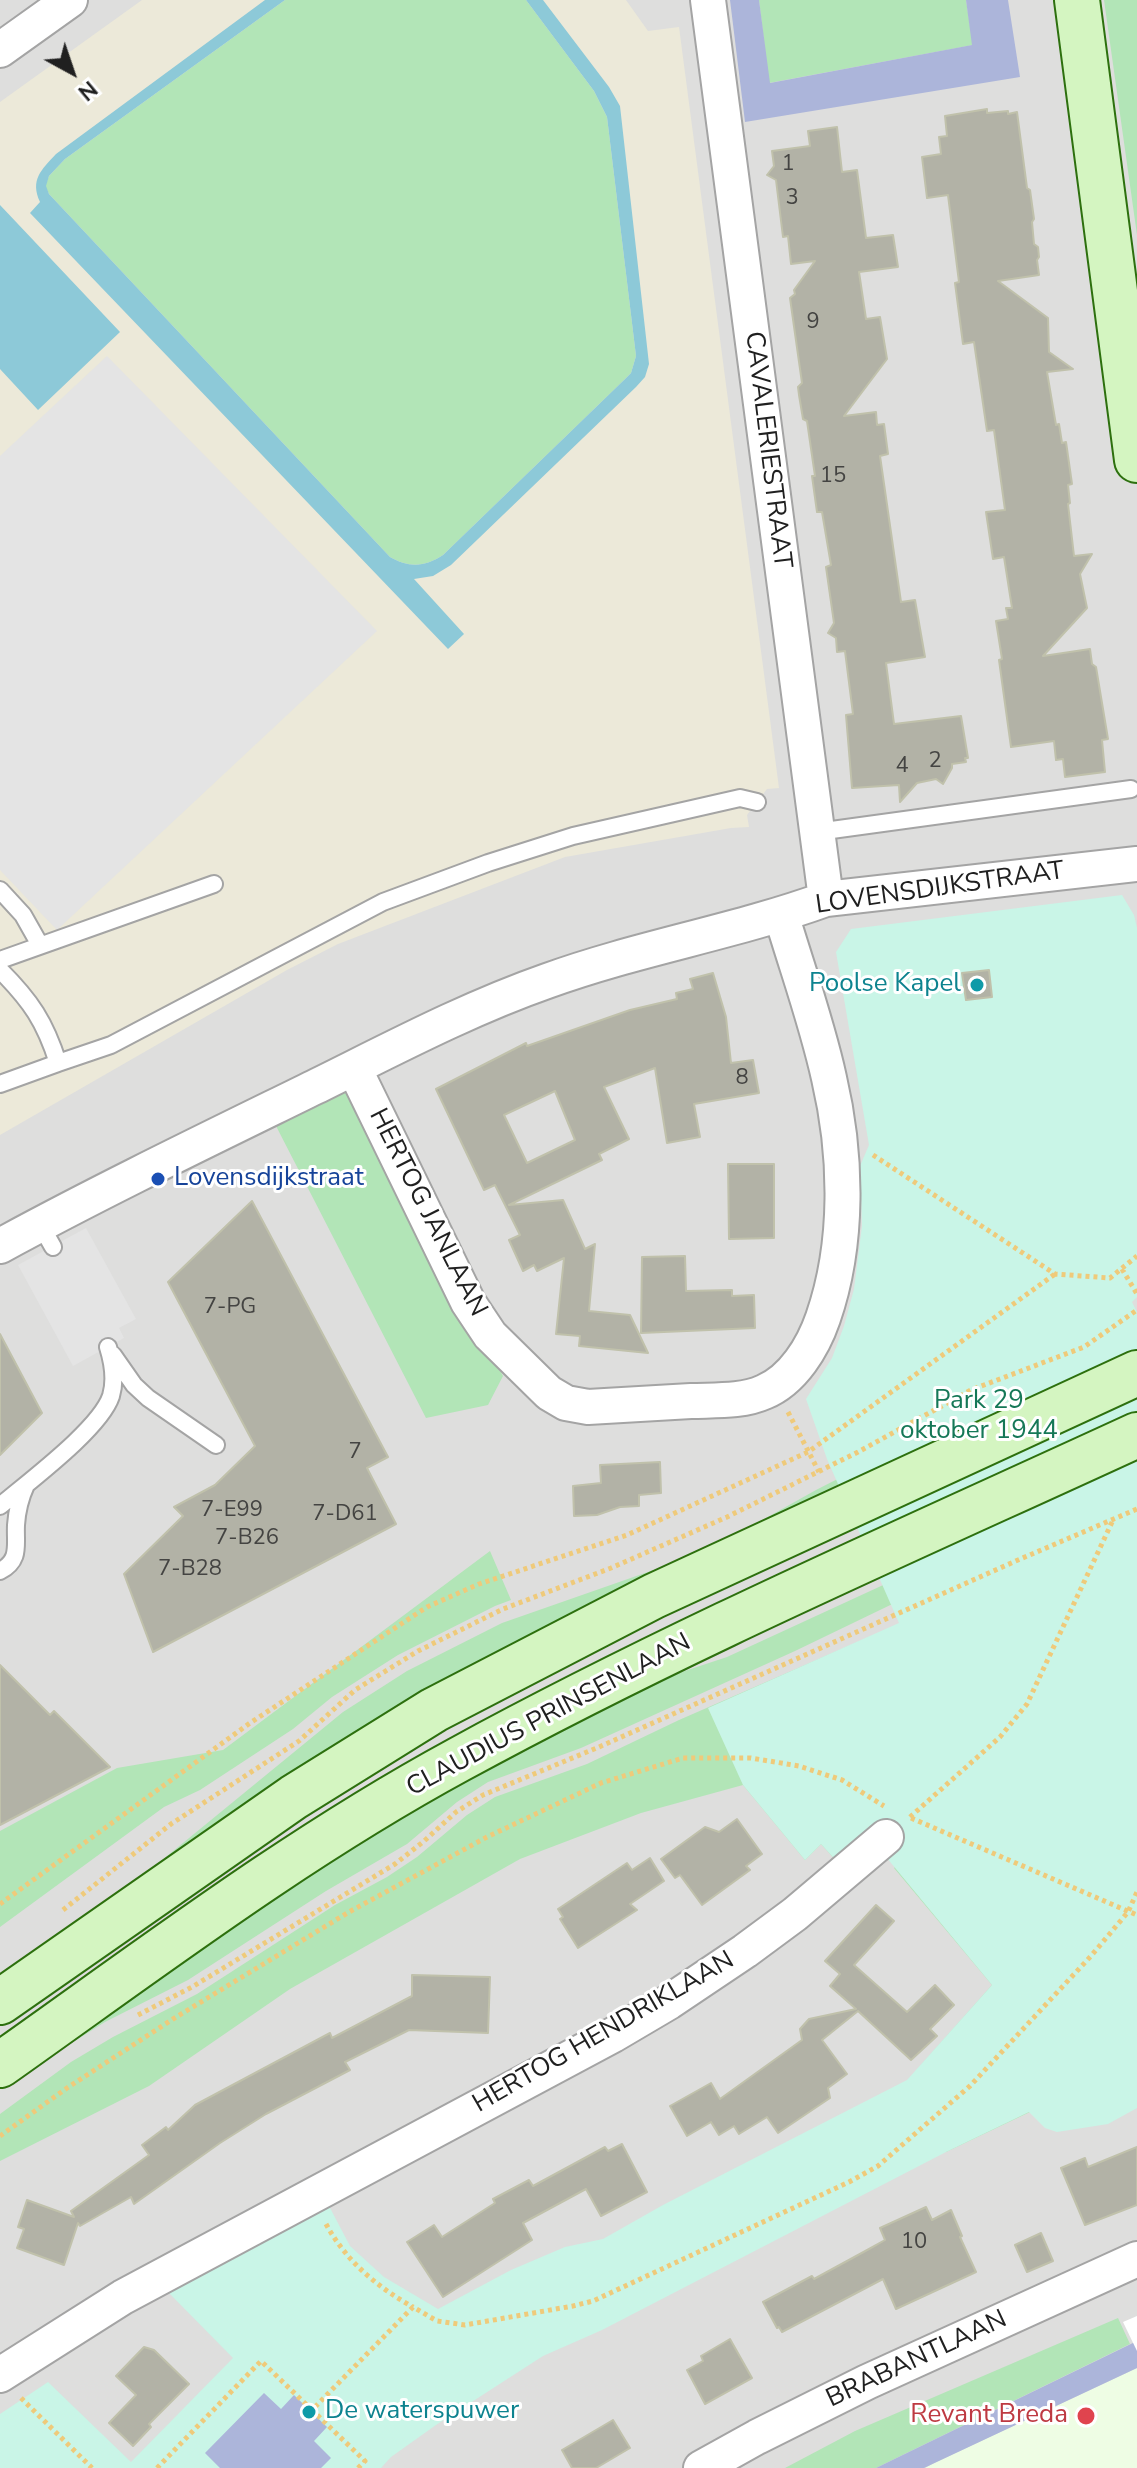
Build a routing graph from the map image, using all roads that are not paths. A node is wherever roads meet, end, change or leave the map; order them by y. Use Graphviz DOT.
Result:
graph roads {
  1 [pos="70,0"];
  2 [pos="708,0"];
  3 [pos="1077,0"];
  4 [pos="0,50"];
  5 [pos="1137,460"];
  6 [pos="1131,789"];
  7 [pos="757,802"];
  8 [pos="817,832"];
  9 [pos="1137,864"];
  10 [pos="214,884"];
  11 [pos="0,890"];
  12 [pos="826,899"];
  13 [pos="781,914"];
  14 [pos="40,945"];
  15 [pos="0,960"];
  16 [pos="0,970"];
  17 [pos="58,1063"];
  18 [pos="354,1068"];
  19 [pos="0,1084"];
  20 [pos="0,1246"];
  21 [pos="1137,1373"];
  22 [pos="1137,1435"];
  23 [pos="216,1445"];
  24 [pos="26,1484"];
  25 [pos="0,1506"];
  26 [pos="0,1571"];
  27 [pos="898,1827"];
  28 [pos="0,2002"];
  29 [pos="0,2065"];
  30 [pos="1137,2259"];
  31 [pos="5,2382"];
  32 [pos="701,2468"];
  1 -- 4 [label="street"];
  2 -- 8 [label="street, CAVALERIESTRAAT"];
  3 -- 5 [label="main road"];
  6 -- 8 [label="lane"];
  7 -- 17 [label="lane"];
  8 -- 12 [label="street, CAVALERIESTRAAT"];
  9 -- 12 [label="street, LOVENSDIJKSTRAAT"];
  10 -- 14 [label="lane"];
  11 -- 14 [label="lane"];
  12 -- 13 [label="street, LOVENSDIJKSTRAAT"];
  13 -- 18 [label="street, LOVENSDIJKSTRAAT"];
  13 -- 18 [label="street, HERTOG JANLAAN"];
  14 -- 15 [label="lane"];
  16 -- 17 [label="lane"];
  17 -- 19 [label="lane"];
  18 -- 20 [label="street, LOVENSDIJKSTRAAT"];
  21 -- 28 [label="main road"];
  22 -- 29 [label="main road, CLAUDIUS PRINSENLAAN"];
  23 -- 24 [label="lane"];
  24 -- 25 [label="lane"];
  24 -- 26 [label="lane"];
  27 -- 31 [label="street, HERTOG HENDRIKLAAN"];
  30 -- 32 [label="street, BRABANTLAAN"];
}
